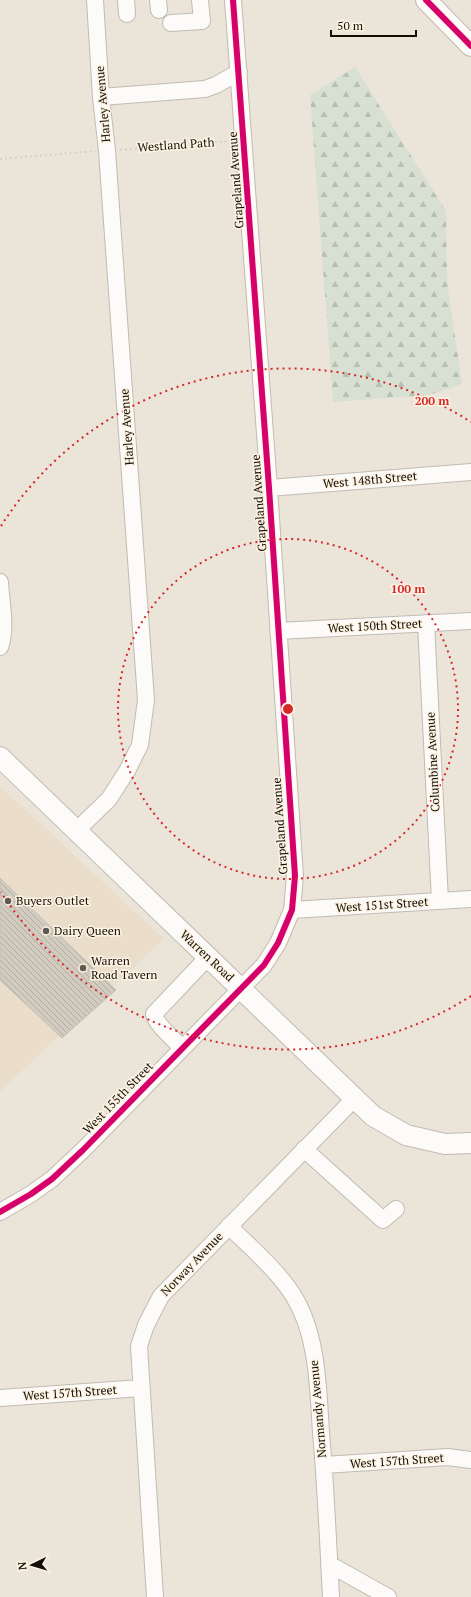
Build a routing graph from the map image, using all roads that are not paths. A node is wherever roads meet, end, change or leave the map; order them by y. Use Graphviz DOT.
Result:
graph roads {
  1 [pos="95,0"];
  2 [pos="200,0"];
  3 [pos="233,0"];
  4 [pos="426,0"];
  5 [pos="170,23"];
  6 [pos="471,46"];
  7 [pos="239,72"];
  8 [pos="101,97"];
  9 [pos="471,472"];
  10 [pos="269,488"];
  11 [pos="0,582"];
  12 [pos="471,621"];
  13 [pos="426,623"];
  14 [pos="278,631"];
  15 [pos="0,647"];
  16 [pos="0,757"];
  17 [pos="76,831"];
  18 [pos="471,899"];
  19 [pos="440,901"];
  20 [pos="292,910"];
  21 [pos="208,957"];
  22 [pos="240,988"];
  23 [pos="182,1048"];
  24 [pos="354,1099"];
  25 [pos="471,1143"];
  26 [pos="304,1149"];
  27 [pos="396,1209"];
  28 [pos="0,1212"];
  29 [pos="229,1226"];
  30 [pos="141,1388"];
  31 [pos="0,1398"];
  32 [pos="471,1460"];
  33 [pos="324,1465"];
  34 [pos="330,1564"];
  35 [pos="155,1597"];
  36 [pos="331,1597"];
  37 [pos="388,1597"];
  1 -- 8 [label="street, Harley Avenue"];
  2 -- 5 [label="street"];
  3 -- 7 [label="street, Grapeland Avenue"];
  4 -- 6 [label="main road"];
  7 -- 8 [label="street"];
  7 -- 10 [label="street, Grapeland Avenue"];
  8 -- 17 [label="street, Harley Avenue"];
  9 -- 10 [label="street, West 148th Street"];
  10 -- 14 [label="street, Grapeland Avenue"];
  11 -- 15 [label="street"];
  12 -- 13 [label="street, West 150th Street"];
  13 -- 14 [label="street, West 150th Street"];
  13 -- 19 [label="street, Columbine Avenue"];
  14 -- 20 [label="street, Grapeland Avenue"];
  16 -- 17 [label="main road, Warren Road"];
  17 -- 21 [label="main road, Warren Road"];
  18 -- 19 [label="street, West 151st Street"];
  19 -- 20 [label="street, West 151st Street"];
  20 -- 22 [label="street, Grapeland Avenue"];
  21 -- 22 [label="main road, Warren Road"];
  21 -- 23 [label="street"];
  22 -- 23 [label="street, West 155th Street"];
  22 -- 24 [label="main road, Warren Road"];
  23 -- 28 [label="street, West 155th Street"];
  24 -- 25 [label="main road, Warren Road"];
  24 -- 26 [label="street, Norway Avenue"];
  26 -- 27 [label="street"];
  26 -- 29 [label="street, Norway Avenue"];
  29 -- 30 [label="street, Norway Avenue"];
  29 -- 33 [label="street, Normandy Avenue"];
  30 -- 31 [label="street, West 157th Street"];
  30 -- 35 [label="street, Norway Avenue"];
  32 -- 33 [label="street, West 157th Street"];
  33 -- 34 [label="street, Normandy Avenue"];
  34 -- 36 [label="street, Normandy Avenue"];
  34 -- 37 [label="street"];
}
